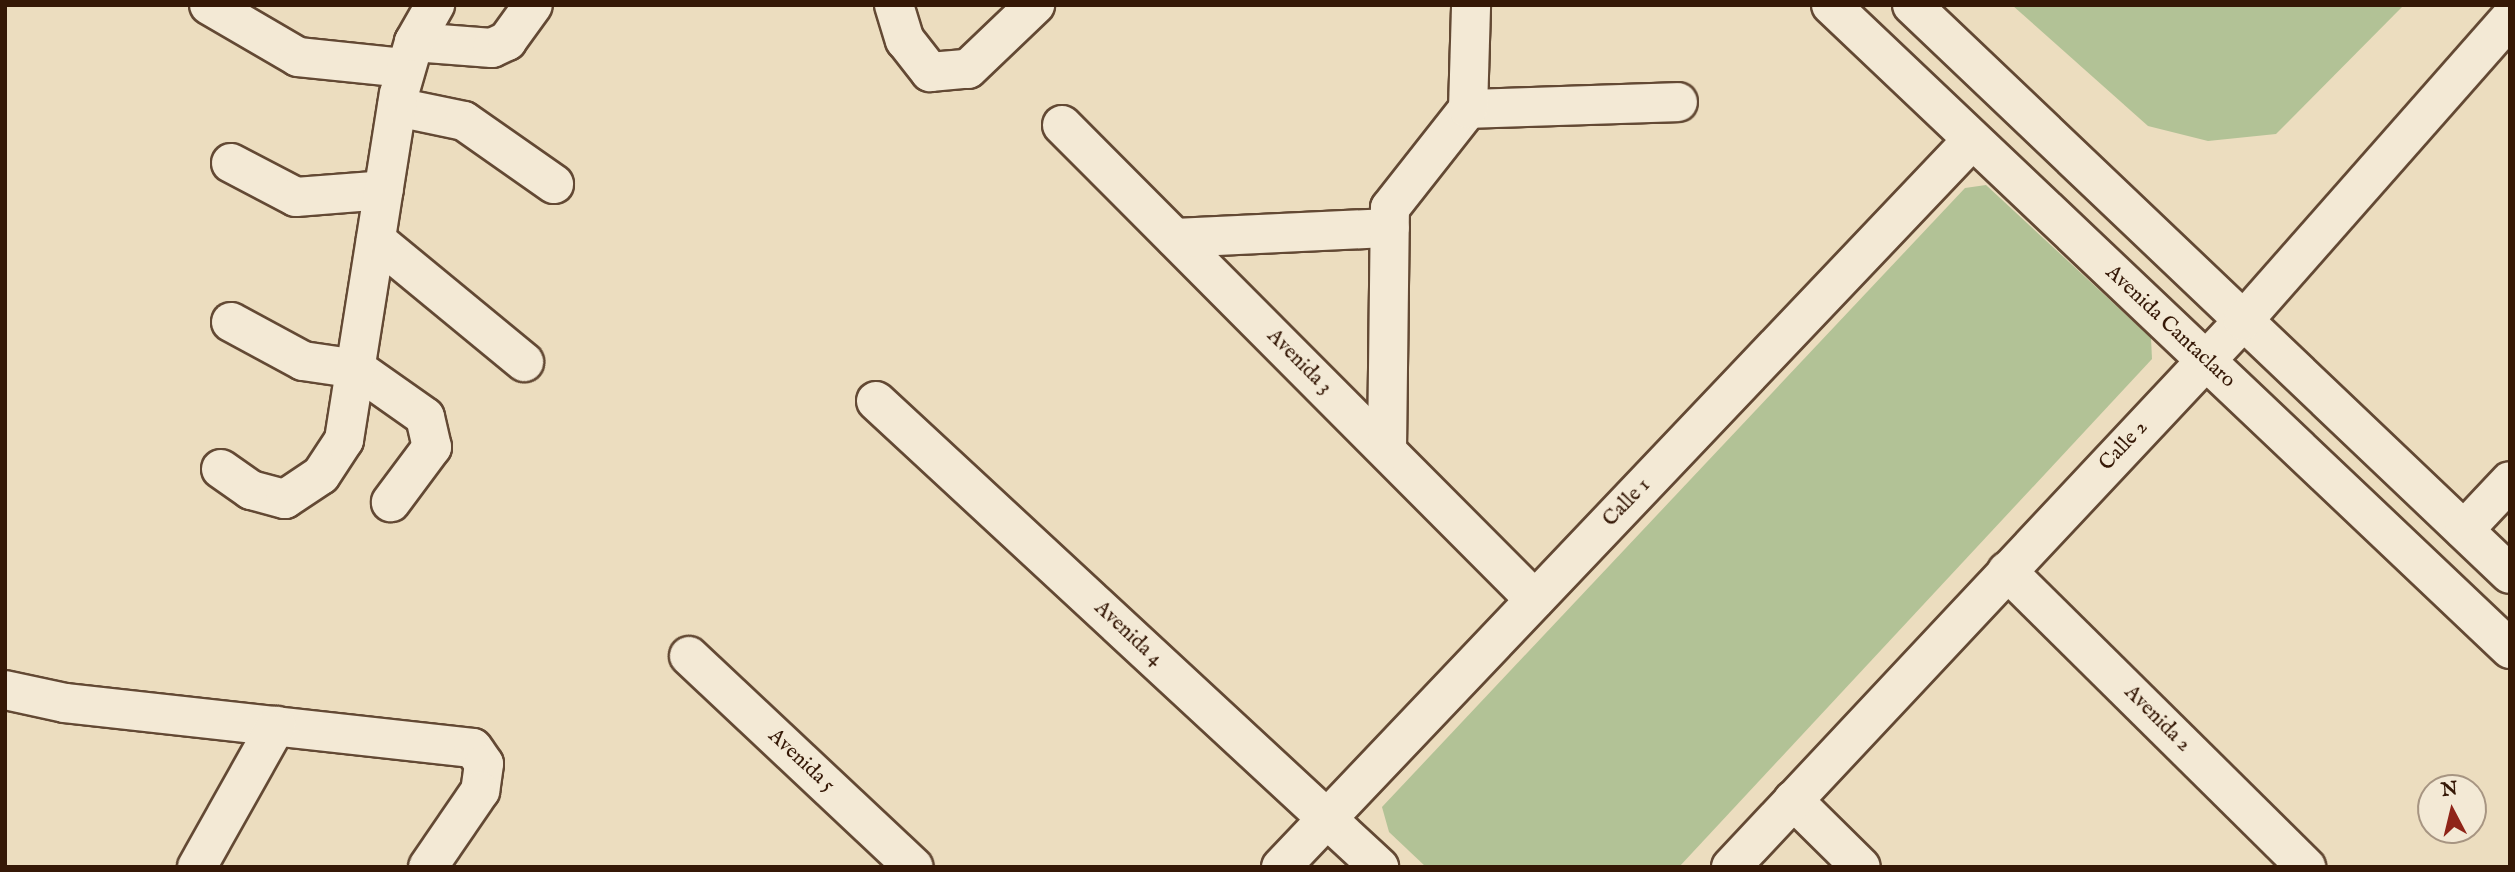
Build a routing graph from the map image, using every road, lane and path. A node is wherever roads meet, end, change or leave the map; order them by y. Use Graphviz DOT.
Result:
graph roads {
  1 [pos="209,5"];
  2 [pos="435,5"];
  3 [pos="533,5"];
  4 [pos="894,5"];
  5 [pos="1035,5"];
  6 [pos="1471,5"];
  7 [pos="1831,5"];
  8 [pos="1912,5"];
  9 [pos="2510,18"];
  10 [pos="410,55"];
  11 [pos="1678,102"];
  12 [pos="397,107"];
  13 [pos="1468,109"];
  14 [pos="1062,125"];
  15 [pos="1972,140"];
  16 [pos="231,163"];
  17 [pos="554,184"];
  18 [pos="384,190"];
  19 [pos="1390,228"];
  20 [pos="1175,238"];
  21 [pos="376,240"];
  22 [pos="2243,321"];
  23 [pos="231,322"];
  24 [pos="2205,360"];
  25 [pos="524,362"];
  26 [pos="357,369"];
  27 [pos="876,401"];
  28 [pos="1387,450"];
  29 [pos="220,469"];
  30 [pos="2510,481"];
  31 [pos="391,502"];
  32 [pos="2464,530"];
  33 [pos="2007,571"];
  34 [pos="2510,574"];
  35 [pos="1535,600"];
  36 [pos="2510,649"];
  37 [pos="688,656"];
  38 [pos="5,690"];
  39 [pos="276,726"];
  40 [pos="1793,800"];
  41 [pos="1327,818"];
  42 [pos="197,867"];
  43 [pos="429,867"];
  44 [pos="914,867"];
  45 [pos="1281,867"];
  46 [pos="1380,867"];
  47 [pos="1731,867"];
  48 [pos="1861,867"];
  49 [pos="2306,867"];
  1 -- 10 [label="street"];
  2 -- 10 [label="street"];
  3 -- 10 [label="street"];
  4 -- 5 [label="street"];
  6 -- 13 [label="street"];
  7 -- 15 [label="street, Avenida Cantaclaro"];
  8 -- 22 [label="street"];
  9 -- 22 [label="street, Calle 2"];
  10 -- 12 [label="street"];
  11 -- 13 [label="street"];
  12 -- 17 [label="street"];
  12 -- 18 [label="street"];
  13 -- 19 [label="street"];
  14 -- 20 [label="street, Avenida 3"];
  15 -- 24 [label="street, Avenida Cantaclaro"];
  15 -- 35 [label="street, Calle 1"];
  16 -- 18 [label="street"];
  18 -- 21 [label="street"];
  19 -- 20 [label="street"];
  19 -- 28 [label="street"];
  20 -- 28 [label="street, Avenida 3"];
  21 -- 25 [label="street"];
  21 -- 26 [label="street"];
  22 -- 24 [label="street, Calle 2"];
  22 -- 32 [label="street"];
  23 -- 26 [label="street"];
  24 -- 33 [label="street, Calle 2"];
  24 -- 36 [label="street, Avenida Cantaclaro"];
  26 -- 29 [label="street"];
  26 -- 31 [label="street"];
  27 -- 41 [label="street, Avenida 4"];
  28 -- 35 [label="street, Avenida 3"];
  30 -- 32 [label="street"];
  32 -- 34 [label="street"];
  33 -- 40 [label="street, Calle 2"];
  33 -- 49 [label="street, Avenida 2"];
  35 -- 41 [label="street, Calle 1"];
  37 -- 44 [label="street, Avenida 5"];
  38 -- 39 [label="street"];
  39 -- 42 [label="street"];
  39 -- 43 [label="street"];
  40 -- 47 [label="street, Calle 2"];
  40 -- 48 [label="street"];
  41 -- 45 [label="street, Calle 1"];
  41 -- 46 [label="street, Avenida 4"];
}
